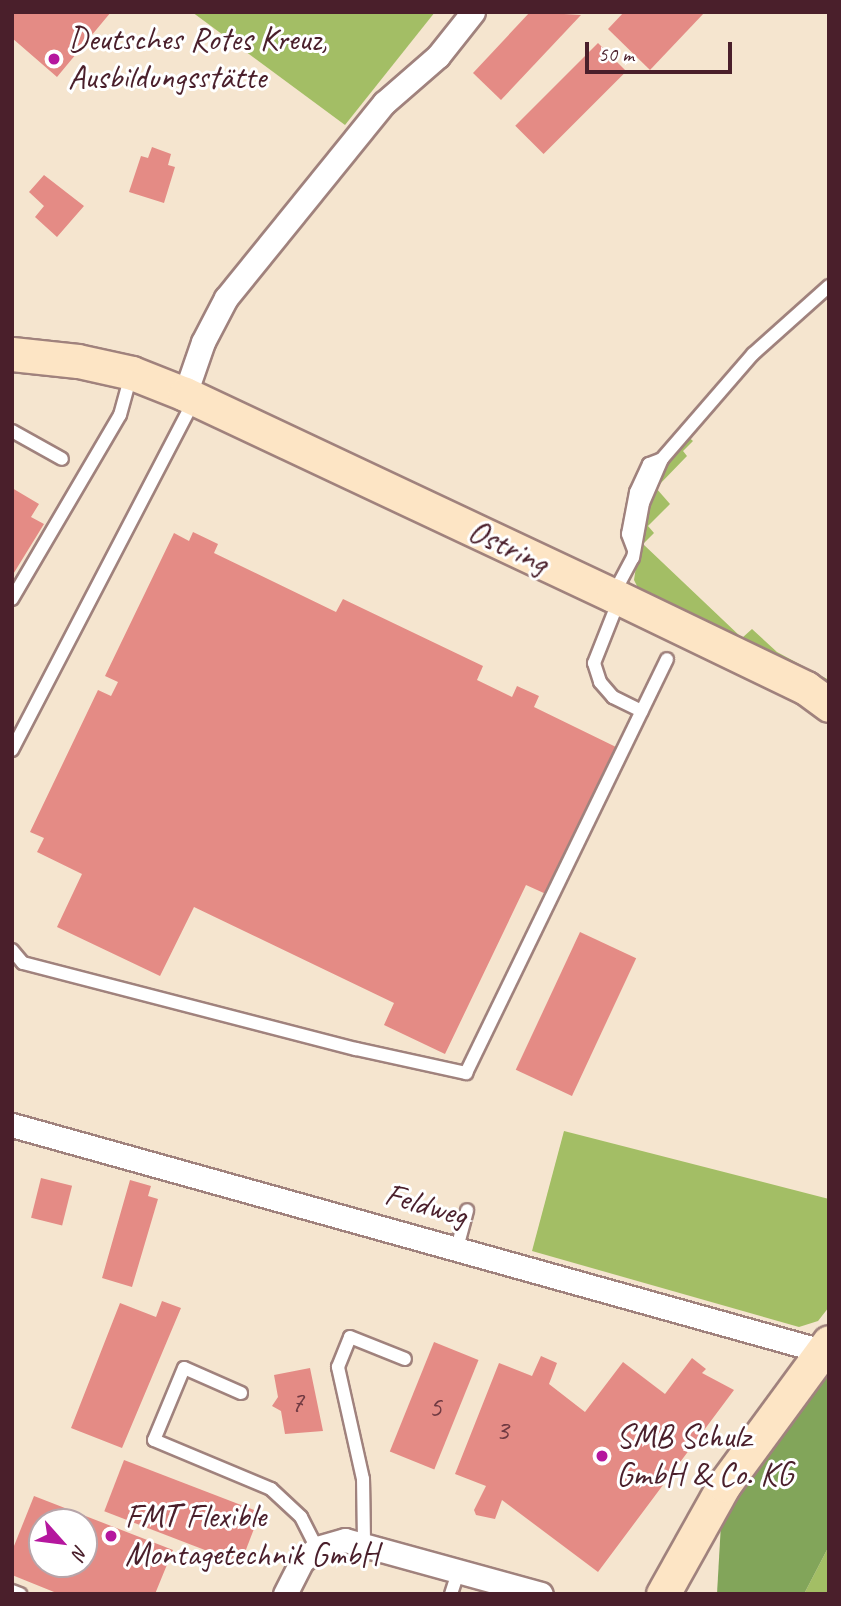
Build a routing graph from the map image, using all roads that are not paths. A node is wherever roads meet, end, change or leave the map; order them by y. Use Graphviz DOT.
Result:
graph roads {
  1 [pos="473,12"];
  2 [pos="829,286"];
  3 [pos="12,354"];
  4 [pos="132,373"];
  5 [pos="190,397"];
  6 [pos="12,431"];
  7 [pos="62,459"];
  8 [pos="617,596"];
  9 [pos="12,599"];
  10 [pos="667,659"];
  11 [pos="829,705"];
  12 [pos="642,711"];
  13 [pos="12,750"];
  14 [pos="12,950"];
  15 [pos="12,1125"];
  16 [pos="467,1210"];
  17 [pos="457,1248"];
  18 [pos="827,1349"];
  19 [pos="405,1359"];
  20 [pos="241,1393"];
  21 [pos="363,1541"];
  22 [pos="317,1548"];
  23 [pos="459,1569"];
  24 [pos="12,1591"];
  25 [pos="20,1594"];
  26 [pos="285,1594"];
  27 [pos="452,1594"];
  28 [pos="541,1594"];
  29 [pos="663,1594"];
  1 -- 5 [label="street"];
  2 -- 8 [label="lane"];
  3 -- 4 [label="main road, Ostring"];
  4 -- 5 [label="main road, Ostring"];
  4 -- 9 [label="lane"];
  5 -- 8 [label="main road, Ostring"];
  5 -- 13 [label="lane"];
  6 -- 7 [label="lane"];
  8 -- 11 [label="main road, Ostring"];
  8 -- 12 [label="lane"];
  10 -- 12 [label="lane"];
  12 -- 14 [label="lane"];
  15 -- 17 [label="street, Feldweg"];
  16 -- 17 [label="lane"];
  17 -- 18 [label="street, Feldweg"];
  18 -- 29 [label="main road"];
  19 -- 21 [label="lane"];
  20 -- 22 [label="lane"];
  21 -- 22 [label="street"];
  21 -- 23 [label="street"];
  22 -- 26 [label="street"];
  23 -- 27 [label="lane"];
  23 -- 28 [label="street"];
  24 -- 25 [label="lane"];
}
